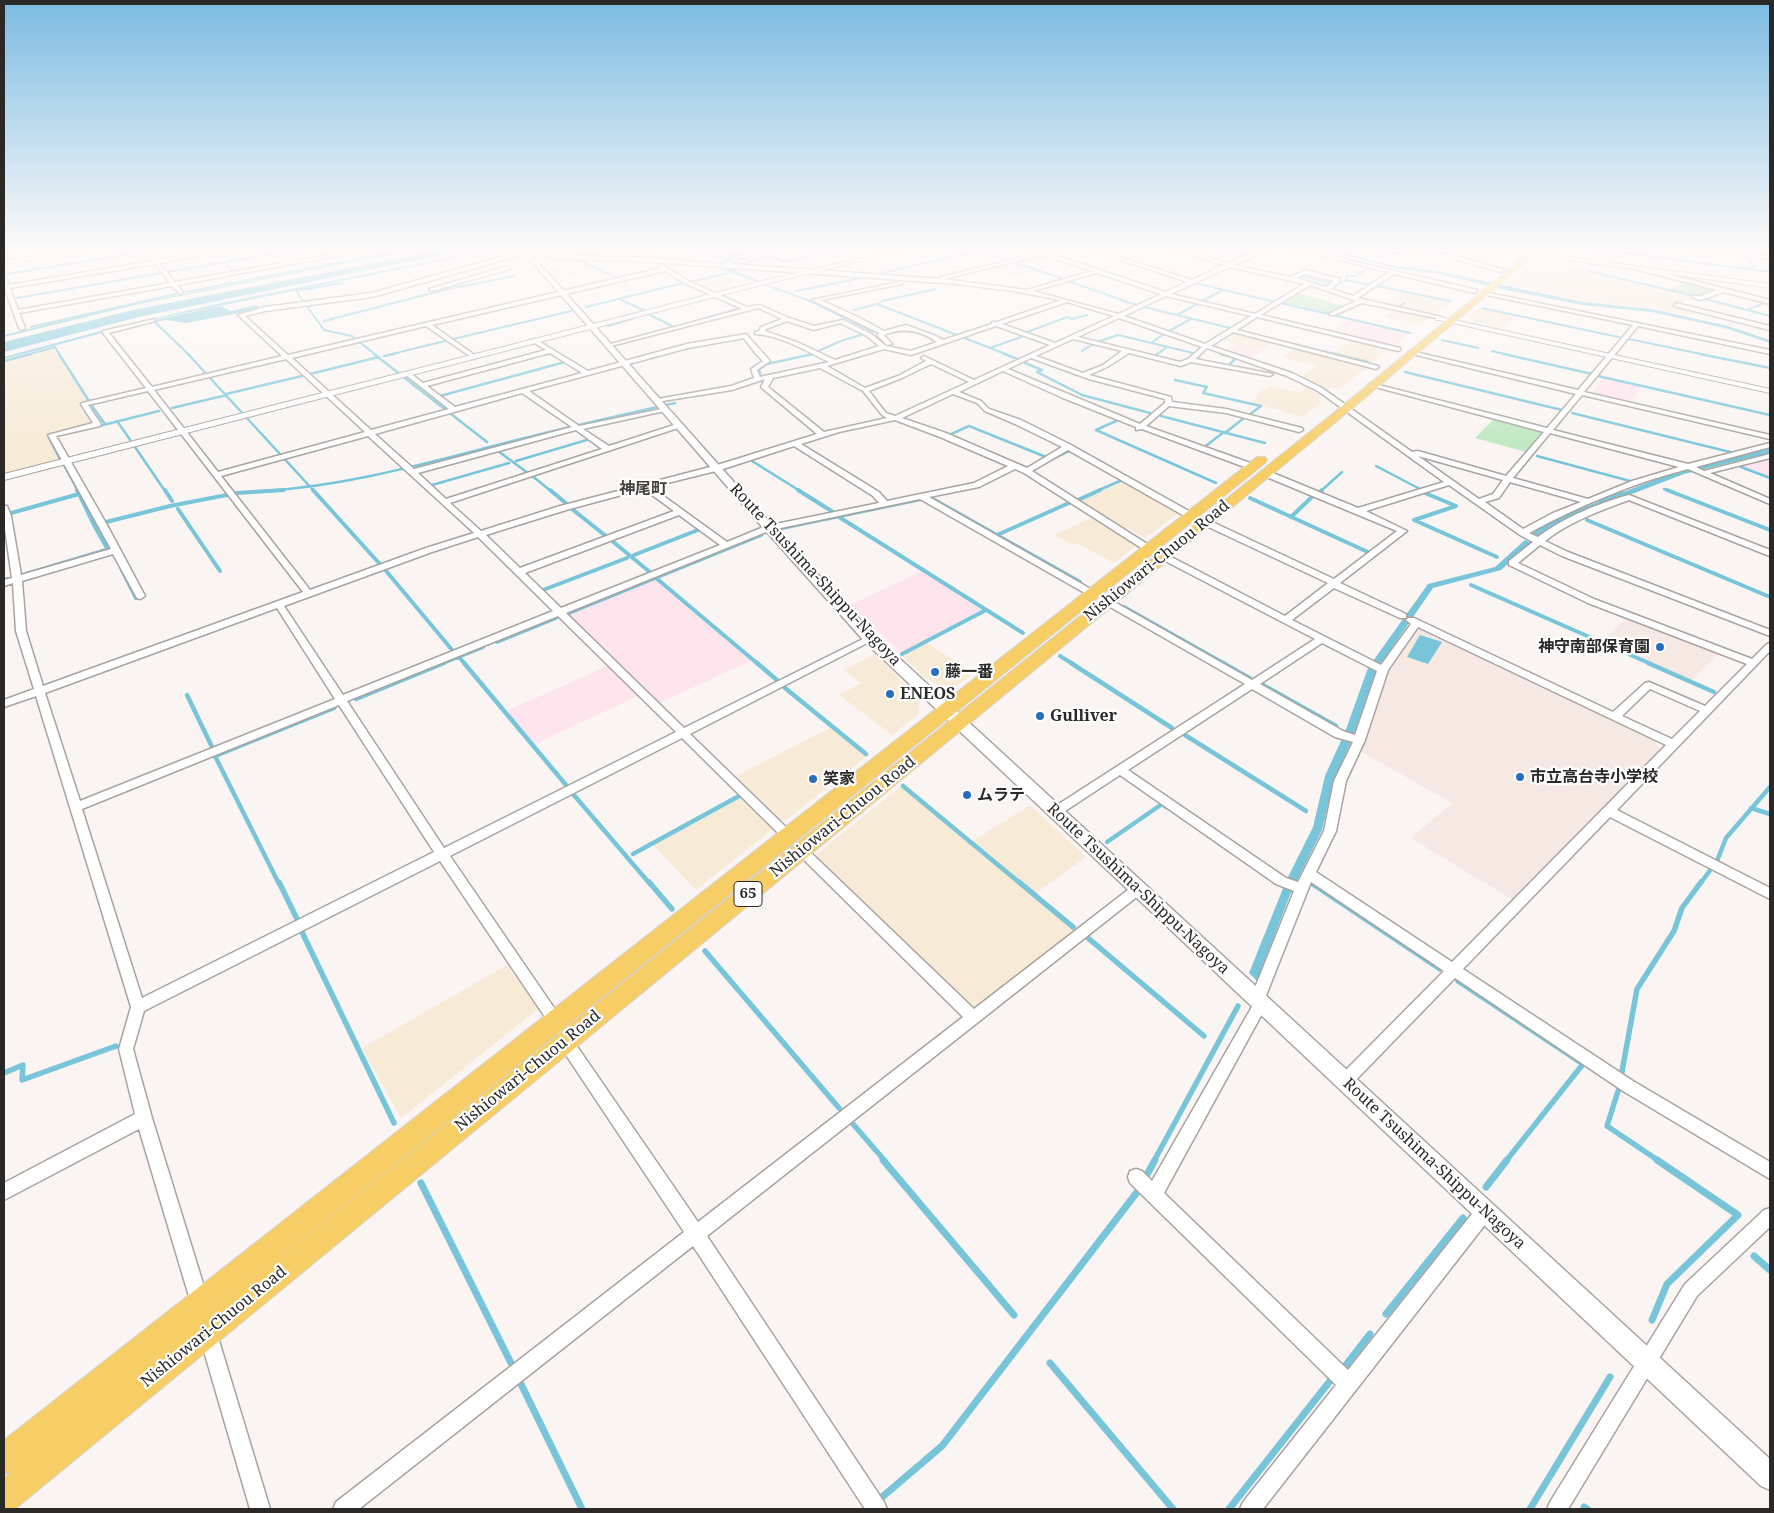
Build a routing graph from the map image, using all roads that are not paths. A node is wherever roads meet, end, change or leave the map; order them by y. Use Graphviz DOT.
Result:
graph roads {
  1 [pos="19,318"];
  2 [pos="244,318"];
  3 [pos="455,318"];
  4 [pos="585,318"];
  5 [pos="626,318"];
  6 [pos="715,318"];
  7 [pos="784,318"];
  8 [pos="851,318"];
  9 [pos="1011,318"];
  10 [pos="1114,318"];
  11 [pos="1122,318"];
  12 [pos="1252,318"];
  13 [pos="1267,318"];
  14 [pos="1435,318"];
  15 [pos="1449,318"];
  16 [pos="1611,318"];
  17 [pos="1728,318"];
  18 [pos="787,319"];
  19 [pos="153,320"];
  20 [pos="1446,320"];
  21 [pos="994,323"];
  22 [pos="427,324"];
  23 [pos="1637,324"];
  24 [pos="592,326"];
  25 [pos="22,328"];
  26 [pos="1770,328"];
  27 [pos="1231,330"];
  28 [pos="762,332"];
  29 [pos="883,333"];
  30 [pos="746,336"];
  31 [pos="1074,337"];
  32 [pos="535,341"];
  33 [pos="941,342"];
  34 [pos="1054,345"];
  35 [pos="609,346"];
  36 [pos="1206,346"];
  37 [pos="888,347"];
  38 [pos="551,351"];
  39 [pos="1405,351"];
  40 [pos="1127,352"];
  41 [pos="1770,352"];
  42 [pos="911,353"];
  43 [pos="1031,356"];
  44 [pos="1610,356"];
  45 [pos="287,357"];
  46 [pos="474,357"];
  47 [pos="1190,360"];
  48 [pos="931,361"];
  49 [pos="624,362"];
  50 [pos="835,362"];
  51 [pos="821,366"];
  52 [pos="1003,369"];
  53 [pos="585,372"];
  54 [pos="404,375"];
  55 [pos="1083,375"];
  56 [pos="1291,376"];
  57 [pos="1374,376"];
  58 [pos="763,378"];
  59 [pos="974,382"];
  60 [pos="422,385"];
  61 [pos="150,389"];
  62 [pos="522,390"];
  63 [pos="865,390"];
  64 [pos="1770,391"];
  65 [pos="954,392"];
  66 [pos="1579,392"];
  67 [pos="327,394"];
  68 [pos="1168,404"];
  69 [pos="662,405"];
  70 [pos="1341,405"];
  71 [pos="449,410"];
  72 [pos="896,418"];
  73 [pos="575,426"];
  74 [pos="680,426"];
  75 [pos="1140,428"];
  76 [pos="1299,430"];
  77 [pos="183,431"];
  78 [pos="1548,431"];
  79 [pos="369,432"];
  80 [pos="822,434"];
  81 [pos="1770,437"];
  82 [pos="796,444"];
  83 [pos="1770,445"];
  84 [pos="1068,447"];
  85 [pos="608,449"];
  86 [pos="1406,450"];
  87 [pos="1770,456"];
  88 [pos="67,461"];
  89 [pos="1016,465"];
  90 [pos="717,468"];
  91 [pos="408,469"];
  92 [pos="1259,470"];
  93 [pos="1696,470"];
  94 [pos="1028,471"];
  95 [pos="216,475"];
  96 [pos="4,477"];
  97 [pos="1508,479"];
  98 [pos="1450,482"];
  99 [pos="644,486"];
  100 [pos="921,496"];
  101 [pos="444,502"];
  102 [pos="1478,502"];
  103 [pos="1589,502"];
  104 [pos="1770,502"];
  105 [pos="885,504"];
  106 [pos="1358,511"];
  107 [pos="680,512"];
  108 [pos="5,514"];
  109 [pos="1198,519"];
  110 [pos="769,528"];
  111 [pos="1522,533"];
  112 [pos="480,534"];
  113 [pos="1539,542"];
  114 [pos="726,545"];
  115 [pos="116,550"];
  116 [pos="1156,553"];
  117 [pos="1770,553"];
  118 [pos="519,572"];
  119 [pos="16,579"];
  120 [pos="4,582"];
  121 [pos="1335,583"];
  122 [pos="309,594"];
  123 [pos="140,596"];
  124 [pos="1100,598"];
  125 [pos="279,605"];
  126 [pos="560,612"];
  127 [pos="1286,620"];
  128 [pos="1410,620"];
  129 [pos="1770,633"];
  130 [pos="870,639"];
  131 [pos="1322,639"];
  132 [pos="1770,646"];
  133 [pos="1752,662"];
  134 [pos="1377,668"];
  135 [pos="1254,685"];
  136 [pos="40,690"];
  137 [pos="343,700"];
  138 [pos="4,704"];
  139 [pos="1706,710"];
  140 [pos="1615,716"];
  141 [pos="953,717"];
  142 [pos="682,733"];
  143 [pos="1357,739"];
  144 [pos="1674,744"];
  145 [pos="1120,770"];
  146 [pos="75,807"];
  147 [pos="1609,811"];
  148 [pos="1055,812"];
  149 [pos="788,836"];
  150 [pos="802,851"];
  151 [pos="441,853"];
  152 [pos="1309,874"];
  153 [pos="1138,888"];
  154 [pos="1299,888"];
  155 [pos="1770,894"];
  156 [pos="1453,971"];
  157 [pos="1259,1002"];
  158 [pos="138,1007"];
  159 [pos="973,1017"];
  160 [pos="556,1022"];
  161 [pos="565,1041"];
  162 [pos="1344,1081"];
  163 [pos="144,1118"];
  164 [pos="1770,1171"];
  165 [pos="1136,1177"];
  166 [pos="4,1192"];
  167 [pos="1152,1192"];
  168 [pos="1485,1211"];
  169 [pos="1770,1216"];
  170 [pos="695,1233"];
  171 [pos="200,1303"];
  172 [pos="208,1332"];
  173 [pos="1647,1362"];
  174 [pos="1349,1384"];
  175 [pos="4,1459"];
  176 [pos="1770,1477"];
  177 [pos="4,1498"];
  178 [pos="873,1502"];
  179 [pos="260,1509"];
  180 [pos="343,1509"];
  181 [pos="1250,1509"];
  182 [pos="1557,1509"];
  1 -- 25 [label="street"];
  2 -- 45 [label="street"];
  3 -- 22 [label="street"];
  4 -- 24 [label="main road, Route Tsushima-Shippu-Nagoya"];
  5 -- 24 [label="street"];
  6 -- 35 [label="street"];
  7 -- 18 [label="street"];
  8 -- 29 [label="street"];
  9 -- 21 [label="street"];
  10 -- 31 [label="street"];
  11 -- 36 [label="street"];
  12 -- 27 [label="street"];
  13 -- 39 [label="street"];
  14 -- 20 [label="street"];
  15 -- 20 [label="main road, Nishiowari-Chuou Road / 65"];
  16 -- 23 [label="street"];
  17 -- 26 [label="street"];
  18 -- 28 [label="street"];
  18 -- 37 [label="street"];
  19 -- 61 [label="street"];
  20 -- 39 [label="main road, Nishiowari-Chuou Road / 65"];
  20 -- 44 [label="street"];
  21 -- 33 [label="street"];
  21 -- 34 [label="street"];
  22 -- 45 [label="street"];
  22 -- 46 [label="street"];
  23 -- 41 [label="street"];
  23 -- 44 [label="street"];
  24 -- 32 [label="street"];
  24 -- 35 [label="main road, Route Tsushima-Shippu-Nagoya"];
  27 -- 36 [label="street"];
  27 -- 57 [label="street"];
  28 -- 30 [label="street"];
  28 -- 50 [label="street"];
  29 -- 33 [label="street"];
  29 -- 37 [label="street"];
  30 -- 49 [label="street"];
  30 -- 58 [label="street"];
  31 -- 34 [label="street"];
  31 -- 40 [label="street"];
  32 -- 38 [label="street"];
  32 -- 46 [label="street"];
  33 -- 42 [label="street"];
  34 -- 43 [label="street"];
  35 -- 49 [label="main road, Route Tsushima-Shippu-Nagoya"];
  36 -- 47 [label="street"];
  36 -- 56 [label="street"];
  37 -- 42 [label="street"];
  37 -- 50 [label="street"];
  38 -- 53 [label="street"];
  38 -- 60 [label="street"];
  39 -- 57 [label="main road, Nishiowari-Chuou Road / 65"];
  39 -- 66 [label="street"];
  40 -- 47 [label="street"];
  40 -- 55 [label="street"];
  42 -- 48 [label="street"];
  43 -- 52 [label="street"];
  43 -- 55 [label="street"];
  44 -- 64 [label="street"];
  44 -- 66 [label="street"];
  45 -- 61 [label="street"];
  45 -- 67 [label="street"];
  46 -- 54 [label="street"];
  47 -- 56 [label="street"];
  48 -- 59 [label="street"];
  48 -- 63 [label="street"];
  49 -- 53 [label="street"];
  49 -- 69 [label="main road, Route Tsushima-Shippu-Nagoya"];
  50 -- 51 [label="street"];
  51 -- 58 [label="street"];
  51 -- 63 [label="street"];
  52 -- 59 [label="street"];
  52 -- 75 [label="street"];
  53 -- 62 [label="street"];
  54 -- 60 [label="street"];
  54 -- 67 [label="street"];
  55 -- 68 [label="street"];
  56 -- 70 [label="street"];
  57 -- 70 [label="main road, Nishiowari-Chuou Road / 65"];
  57 -- 78 [label="street"];
  58 -- 69 [label="street"];
  58 -- 80 [label="street"];
  59 -- 65 [label="street"];
  60 -- 71 [label="street"];
  61 -- 77 [label="street"];
  61 -- 88 [label="street"];
  62 -- 71 [label="street"];
  62 -- 73 [label="street"];
  63 -- 72 [label="street"];
  65 -- 72 [label="street"];
  65 -- 84 [label="street"];
  66 -- 78 [label="street"];
  66 -- 81 [label="street"];
  67 -- 77 [label="street"];
  67 -- 79 [label="street"];
  68 -- 75 [label="street"];
  68 -- 76 [label="street"];
  69 -- 73 [label="street"];
  69 -- 74 [label="main road, Route Tsushima-Shippu-Nagoya"];
  70 -- 76 [label="main road, Nishiowari-Chuou Road / 65"];
  70 -- 86 [label="street"];
  70 -- 92 [label="main road, Nishiowari-Chuou Road / 65"];
  71 -- 79 [label="street"];
  72 -- 80 [label="street"];
  72 -- 89 [label="street"];
  73 -- 85 [label="street"];
  73 -- 91 [label="street"];
  74 -- 85 [label="street"];
  74 -- 90 [label="main road, Route Tsushima-Shippu-Nagoya"];
  75 -- 92 [label="street"];
  76 -- 92 [label="main road, Nishiowari-Chuou Road / 65"];
  77 -- 88 [label="street"];
  77 -- 95 [label="street"];
  78 -- 93 [label="street"];
  78 -- 97 [label="street"];
  79 -- 91 [label="street"];
  79 -- 95 [label="street"];
  80 -- 82 [label="street"];
  82 -- 90 [label="street"];
  82 -- 105 [label="street"];
  83 -- 93 [label="street"];
  84 -- 94 [label="street"];
  84 -- 109 [label="street"];
  85 -- 101 [label="street"];
  86 -- 97 [label="street"];
  86 -- 98 [label="street"];
  87 -- 93 [label="street"];
  88 -- 96 [label="street"];
  88 -- 115 [label="street"];
  89 -- 94 [label="street"];
  89 -- 100 [label="street"];
  90 -- 99 [label="street"];
  90 -- 110 [label="main road, Route Tsushima-Shippu-Nagoya"];
  91 -- 101 [label="street"];
  92 -- 106 [label="street"];
  92 -- 109 [label="main road, Nishiowari-Chuou Road / 65"];
  93 -- 103 [label="street"];
  93 -- 104 [label="street"];
  94 -- 116 [label="street"];
  95 -- 122 [label="street"];
  97 -- 102 [label="street"];
  97 -- 103 [label="street"];
  98 -- 102 [label="street"];
  98 -- 106 [label="street"];
  99 -- 107 [label="street"];
  99 -- 112 [label="street"];
  100 -- 105 [label="street"];
  100 -- 124 [label="street"];
  101 -- 112 [label="street"];
  102 -- 111 [label="street"];
  103 -- 111 [label="street"];
  105 -- 110 [label="street"];
  106 -- 121 [label="street"];
  107 -- 114 [label="street"];
  107 -- 118 [label="street"];
  108 -- 119 [label="street"];
  109 -- 116 [label="main road, Nishiowari-Chuou Road / 65"];
  109 -- 121 [label="street"];
  110 -- 114 [label="street"];
  110 -- 130 [label="main road, Route Tsushima-Shippu-Nagoya"];
  111 -- 113 [label="street"];
  112 -- 118 [label="street"];
  112 -- 122 [label="street"];
  113 -- 117 [label="street"];
  113 -- 129 [label="street"];
  113 -- 133 [label="street"];
  114 -- 126 [label="street"];
  115 -- 119 [label="street"];
  115 -- 123 [label="street"];
  116 -- 124 [label="main road, Nishiowari-Chuou Road / 65"];
  116 -- 127 [label="street"];
  118 -- 126 [label="street"];
  119 -- 120 [label="street"];
  119 -- 136 [label="street"];
  121 -- 127 [label="street"];
  121 -- 128 [label="street"];
  122 -- 125 [label="street"];
  124 -- 135 [label="street"];
  124 -- 141 [label="main road, Nishiowari-Chuou Road / 65"];
  125 -- 136 [label="street"];
  125 -- 137 [label="street"];
  126 -- 137 [label="street"];
  126 -- 142 [label="street"];
  127 -- 131 [label="street"];
  128 -- 134 [label="street"];
  128 -- 140 [label="street"];
  130 -- 141 [label="main road, Route Tsushima-Shippu-Nagoya"];
  130 -- 142 [label="street"];
  131 -- 134 [label="street"];
  131 -- 135 [label="street"];
  132 -- 133 [label="street"];
  133 -- 139 [label="street"];
  134 -- 143 [label="street"];
  135 -- 143 [label="street"];
  135 -- 145 [label="street"];
  136 -- 138 [label="street"];
  136 -- 146 [label="street"];
  137 -- 146 [label="street"];
  137 -- 151 [label="street"];
  139 -- 140 [label="street"];
  139 -- 144 [label="street"];
  140 -- 144 [label="street"];
  141 -- 148 [label="main road, Route Tsushima-Shippu-Nagoya"];
  141 -- 149 [label="main road, Nishiowari-Chuou Road / 65"];
  141 -- 150 [label="main road, Nishiowari-Chuou Road / 65"];
  142 -- 149 [label="street"];
  142 -- 151 [label="street"];
  143 -- 152 [label="street"];
  144 -- 147 [label="street"];
  145 -- 148 [label="street"];
  145 -- 154 [label="street"];
  146 -- 158 [label="street"];
  147 -- 155 [label="street"];
  147 -- 156 [label="street"];
  148 -- 153 [label="main road, Route Tsushima-Shippu-Nagoya"];
  149 -- 160 [label="main road, Nishiowari-Chuou Road / 65"];
  150 -- 159 [label="street"];
  150 -- 161 [label="main road, Nishiowari-Chuou Road / 65"];
  151 -- 158 [label="street"];
  151 -- 160 [label="street"];
  152 -- 154 [label="street"];
  152 -- 156 [label="street"];
  153 -- 157 [label="main road, Route Tsushima-Shippu-Nagoya"];
  153 -- 159 [label="street"];
  154 -- 157 [label="street"];
  156 -- 162 [label="street"];
  156 -- 164 [label="street"];
  157 -- 162 [label="main road, Route Tsushima-Shippu-Nagoya"];
  157 -- 167 [label="street"];
  158 -- 163 [label="street"];
  159 -- 170 [label="street"];
  160 -- 171 [label="main road, Nishiowari-Chuou Road / 65"];
  161 -- 170 [label="street"];
  161 -- 172 [label="main road, Nishiowari-Chuou Road / 65"];
  162 -- 168 [label="main road, Route Tsushima-Shippu-Nagoya"];
  163 -- 166 [label="street"];
  163 -- 171 [label="street"];
  165 -- 167 [label="street"];
  167 -- 174 [label="street"];
  168 -- 173 [label="main road, Route Tsushima-Shippu-Nagoya"];
  168 -- 174 [label="street"];
  169 -- 173 [label="street"];
  170 -- 178 [label="street"];
  170 -- 180 [label="street"];
  171 -- 175 [label="main road, Nishiowari-Chuou Road / 65"];
  172 -- 177 [label="main road, Nishiowari-Chuou Road / 65"];
  172 -- 179 [label="street"];
  173 -- 176 [label="main road, Route Tsushima-Shippu-Nagoya"];
  173 -- 182 [label="street"];
  174 -- 181 [label="street"];
}
